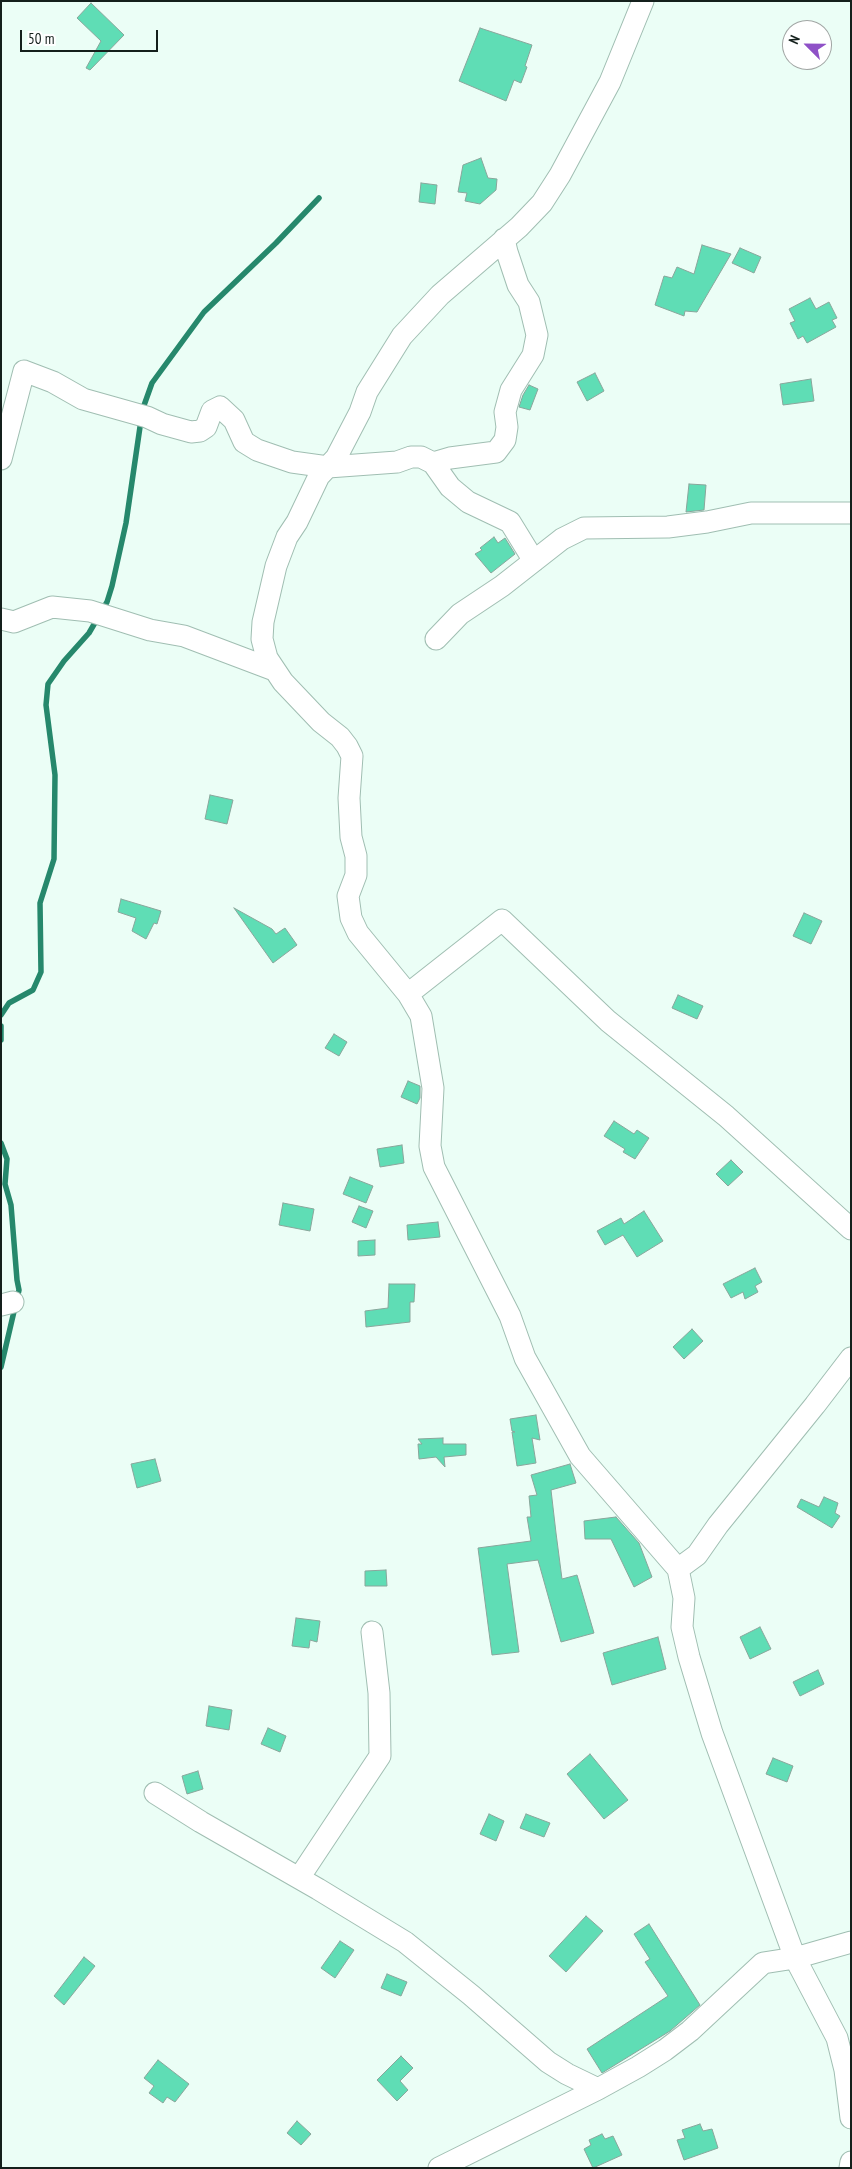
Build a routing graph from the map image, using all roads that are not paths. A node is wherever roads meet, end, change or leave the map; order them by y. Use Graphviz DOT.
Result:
graph roads {
  1 [pos="643,1"];
  2 [pos="504,238"];
  3 [pos="1,459"];
  4 [pos="433,463"];
  5 [pos="328,467"];
  6 [pos="851,513"];
  7 [pos="534,561"];
  8 [pos="1,620"];
  9 [pos="436,639"];
  10 [pos="274,670"];
  11 [pos="408,994"];
  12 [pos="851,1229"];
  13 [pos="851,1358"];
  14 [pos="678,1569"];
  15 [pos="372,1632"];
  16 [pos="155,1793"];
  17 [pos="299,1878"];
  18 [pos="851,1942"];
  19 [pos="795,1958"];
  20 [pos="598,2089"];
  21 [pos="851,2118"];
  22 [pos="851,2162"];
  23 [pos="439,2168"];
  24 [pos="850,2168"];
  1 -- 2 [label="street"];
  2 -- 4 [label="street"];
  2 -- 5 [label="street"];
  3 -- 5 [label="street"];
  4 -- 5 [label="street"];
  4 -- 7 [label="street"];
  5 -- 10 [label="street"];
  6 -- 7 [label="street"];
  7 -- 9 [label="street"];
  8 -- 10 [label="street"];
  10 -- 11 [label="street"];
  11 -- 12 [label="street"];
  11 -- 14 [label="street"];
  13 -- 14 [label="street"];
  14 -- 19 [label="street"];
  15 -- 17 [label="street"];
  16 -- 17 [label="street"];
  17 -- 20 [label="street"];
  18 -- 19 [label="street"];
  19 -- 20 [label="street"];
  19 -- 21 [label="street"];
  20 -- 23 [label="street"];
  22 -- 24 [label="street"];
}
